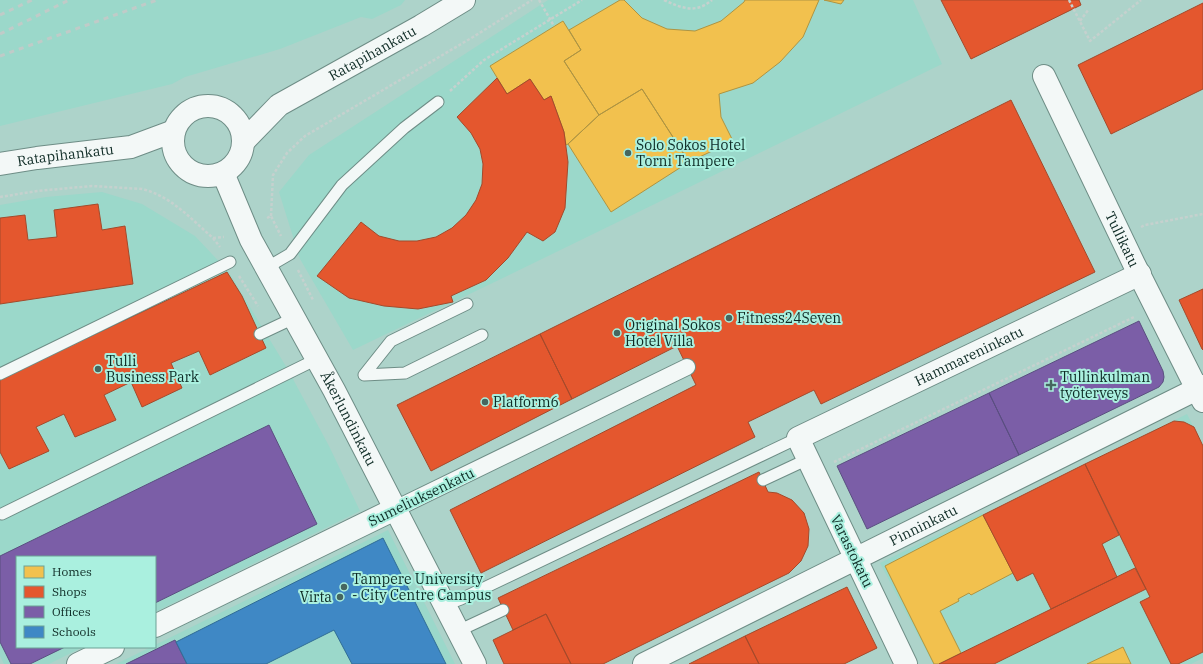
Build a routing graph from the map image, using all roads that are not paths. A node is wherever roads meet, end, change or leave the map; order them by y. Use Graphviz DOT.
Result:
graph roads {
  1 [pos="464,0"];
  2 [pos="1044,76"];
  3 [pos="438,102"];
  4 [pos="279,104"];
  5 [pos="232,114"];
  6 [pos="174,131"];
  7 [pos="244,141"];
  8 [pos="131,147"];
  9 [pos="179,160"];
  10 [pos="0,164"];
  11 [pos="223,173"];
  12 [pos="230,262"];
  13 [pos="266,268"];
  14 [pos="1140,274"];
  15 [pos="466,304"];
  16 [pos="294,318"];
  17 [pos="260,334"];
  18 [pos="482,335"];
  19 [pos="317,359"];
  20 [pos="687,367"];
  21 [pos="0,374"];
  22 [pos="1201,392"];
  23 [pos="798,438"];
  24 [pos="808,459"];
  25 [pos="763,480"];
  26 [pos="395,509"];
  27 [pos="2,514"];
  28 [pos="856,560"];
  29 [pos="445,605"];
  30 [pos="503,610"];
  31 [pos="156,626"];
  32 [pos="458,631"];
  33 [pos="111,648"];
  34 [pos="904,659"];
  35 [pos="78,664"];
  36 [pos="475,664"];
  37 [pos="644,664"];
  1 -- 4 [label="street, Ratapihankatu"];
  2 -- 14 [label="street, Tullikatu"];
  3 -- 13 [label="lane"];
  4 -- 5 [label="street, Ratapihankatu"];
  4 -- 7 [label="street, Ratapihankatu"];
  5 -- 6 [label="street"];
  5 -- 7 [label="street"];
  6 -- 8 [label="street, Ratapihankatu"];
  6 -- 9 [label="street"];
  7 -- 11 [label="street"];
  8 -- 9 [label="street, Ratapihankatu"];
  8 -- 10 [label="street, Ratapihankatu"];
  9 -- 11 [label="street"];
  11 -- 13 [label="street, Åkerlundinkatu"];
  12 -- 21 [label="lane"];
  13 -- 16 [label="street, Åkerlundinkatu"];
  14 -- 22 [label="street, Tullikatu"];
  14 -- 23 [label="street, Hammareninkatu"];
  15 -- 18 [label="lane"];
  16 -- 17 [label="lane"];
  16 -- 19 [label="street, Åkerlundinkatu"];
  19 -- 26 [label="street, Åkerlundinkatu"];
  19 -- 27 [label="lane"];
  20 -- 26 [label="street, Sumeliuksenkatu"];
  22 -- 28 [label="street, Pinninkatu"];
  23 -- 24 [label="street, Varastokatu"];
  23 -- 29 [label="lane"];
  24 -- 25 [label="lane"];
  24 -- 28 [label="street, Varastokatu"];
  26 -- 29 [label="street, Åkerlundinkatu"];
  26 -- 31 [label="street, Sumeliuksenkatu"];
  28 -- 34 [label="street, Varastokatu"];
  28 -- 37 [label="street, Pinninkatu"];
  29 -- 32 [label="street, Åkerlundinkatu"];
  30 -- 32 [label="lane"];
  32 -- 36 [label="street, Åkerlundinkatu"];
  33 -- 35 [label="street"];
}
